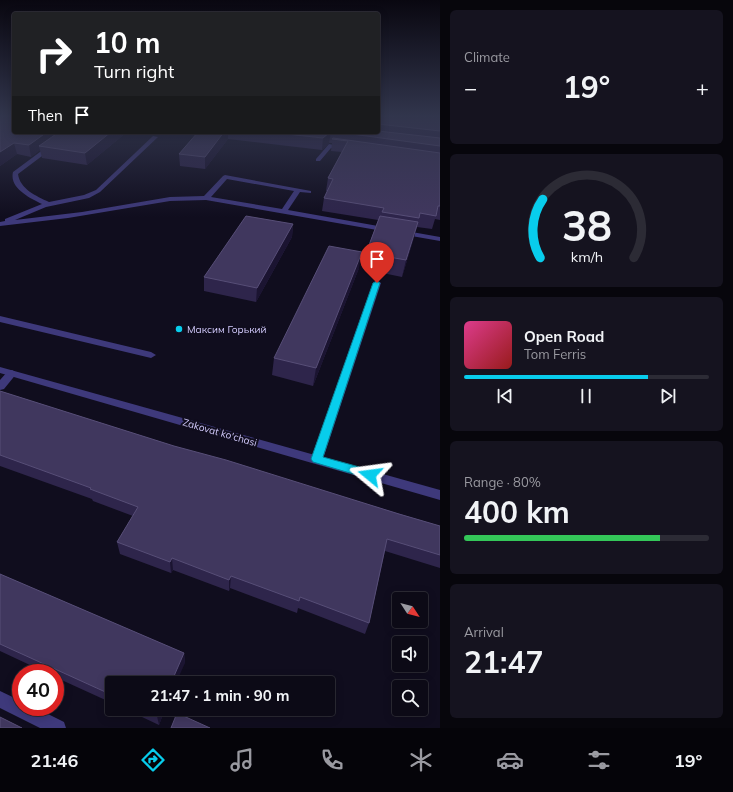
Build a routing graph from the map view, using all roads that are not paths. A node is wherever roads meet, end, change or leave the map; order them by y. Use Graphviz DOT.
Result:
graph roads {
  1 [pos="47,149"];
  2 [pos="142,149"];
  3 [pos="327,149"];
  4 [pos="318,160"];
  5 [pos="298,190"];
  6 [pos="309,192"];
  7 [pos="206,198"];
  8 [pos="48,204"];
  9 [pos="284,211"];
  10 [pos="0,224"];
  11 [pos="440,239"];
  12 [pos="377,283"];
  13 [pos="0,318"];
  14 [pos="151,355"];
  15 [pos="0,370"];
  16 [pos="12,373"];
  17 [pos="0,386"];
  18 [pos="317,459"];
  19 [pos="440,495"];
  20 [pos="0,699"];
  21 [pos="58,728"];
  1 -- 8 [label="street"];
  2 -- 8 [label="street"];
  3 -- 4 [label="street"];
  5 -- 6 [label="street"];
  5 -- 7 [label="street"];
  5 -- 9 [label="street"];
  7 -- 9 [label="street"];
  7 -- 10 [label="street"];
  8 -- 10 [label="street"];
  9 -- 11 [label="street"];
  12 -- 18 [label="street"];
  13 -- 14 [label="street"];
  15 -- 16 [label="street, Zakovat ko'chasi"];
  16 -- 17 [label="street"];
  16 -- 18 [label="street, Zakovat ko'chasi"];
  18 -- 19 [label="street, Zakovat ko'chasi"];
  20 -- 21 [label="street"];
}
